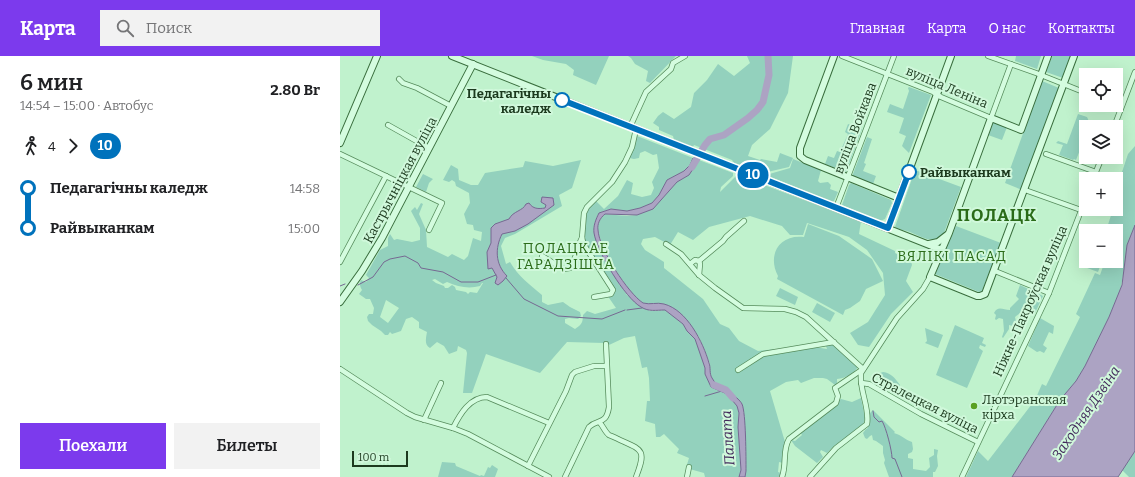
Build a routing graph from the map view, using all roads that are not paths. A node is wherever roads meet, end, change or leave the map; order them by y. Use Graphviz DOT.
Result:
graph roads {
  1 [pos="377,56"];
  2 [pos="452,56"];
  3 [pos="684,56"];
  4 [pos="834,56"];
  5 [pos="842,56"];
  6 [pos="894,56"];
  7 [pos="951,56"];
  8 [pos="988,56"];
  9 [pos="1048,56"];
  10 [pos="1074,56"];
  11 [pos="473,64"];
  12 [pos="1011,64"];
  13 [pos="1135,72"];
  14 [pos="887,74"];
  15 [pos="1042,75"];
  16 [pos="399,79"];
  17 [pos="1064,84"];
  18 [pos="1079,89"];
  19 [pos="937,95"];
  20 [pos="1123,102"];
  21 [pos="451,106"];
  22 [pos="991,118"];
  23 [pos="388,125"];
  24 [pos="633,128"];
  25 [pos="340,143"];
  26 [pos="429,148"];
  27 [pos="340,154"];
  28 [pos="1046,154"];
  29 [pos="1099,164"];
  30 [pos="1096,172"];
  31 [pos="386,176"];
  32 [pos="848,178"];
  33 [pos="409,186"];
  34 [pos="1025,190"];
  35 [pos="899,198"];
  36 [pos="836,208"];
  37 [pos="1079,209"];
  38 [pos="1079,215"];
  39 [pos="744,221"];
  40 [pos="888,228"];
  41 [pos="429,230"];
  42 [pos="948,234"];
  43 [pos="582,238"];
  44 [pos="666,244"];
  45 [pos="927,244"];
  46 [pos="942,250"];
  47 [pos="542,256"];
  48 [pos="699,260"];
  49 [pos="340,262"];
  50 [pos="690,264"];
  51 [pos="995,271"];
  52 [pos="700,275"];
  53 [pos="930,277"];
  54 [pos="1049,293"];
  55 [pos="594,297"];
  56 [pos="340,302"];
  57 [pos="834,342"];
  58 [pos="606,344"];
  59 [pos="606,366"];
  60 [pos="340,369"];
  61 [pos="863,369"];
  62 [pos="738,370"];
  63 [pos="441,383"];
  64 [pos="861,383"];
  65 [pos="424,420"];
  66 [pos="549,423"];
  67 [pos="600,423"];
  68 [pos="454,428"];
  69 [pos="978,442"];
  70 [pos="528,466"];
  71 [pos="689,467"];
  72 [pos="549,477"];
  73 [pos="565,477"];
  74 [pos="636,477"];
  75 [pos="687,477"];
  76 [pos="782,477"];
  77 [pos="810,477"];
  78 [pos="962,477"];
  1 -- 25 [label="street"];
  2 -- 11 [label="street"];
  3 -- 24 [label="street"];
  4 -- 32 [label="street"];
  5 -- 14 [label="street, вуліца Леніна"];
  6 -- 14 [label="street, вуліца Войкава"];
  7 -- 19 [label="street"];
  8 -- 12 [label="street"];
  9 -- 15 [label="street"];
  10 -- 17 [label="street"];
  11 -- 21 [label="street, Кастрычніцкая вуліца"];
  11 -- 24 [label="street"];
  12 -- 15 [label="street"];
  12 -- 22 [label="street"];
  13 -- 20 [label="street"];
  14 -- 19 [label="street, вуліца Леніна"];
  14 -- 32 [label="street, вуліца Войкава"];
  15 -- 17 [label="street"];
  15 -- 22 [label="street, вуліца Леніна"];
  16 -- 21 [label="street"];
  17 -- 18 [label="street"];
  17 -- 34 [label="street"];
  19 -- 22 [label="street, вуліца Леніна"];
  19 -- 35 [label="street"];
  21 -- 26 [label="street, Кастрычніцкая вуліца"];
  22 -- 42 [label="street"];
  23 -- 26 [label="street"];
  24 -- 36 [label="street"];
  24 -- 43 [label="street"];
  26 -- 33 [label="street, Кастрычніцкая вуліца"];
  27 -- 31 [label="street"];
  28 -- 30 [label="street"];
  29 -- 30 [label="street"];
  31 -- 33 [label="street"];
  31 -- 49 [label="street"];
  32 -- 35 [label="street"];
  32 -- 36 [label="street, вуліца Войкава"];
  33 -- 41 [label="street"];
  33 -- 56 [label="street, Кастрычніцкая вуліца"];
  34 -- 37 [label="street"];
  34 -- 51 [label="street"];
  35 -- 40 [label="street"];
  36 -- 40 [label="street"];
  38 -- 54 [label="street, Ніжне-Пакроўская вуліца"];
  39 -- 48 [label="street"];
  40 -- 45 [label="street"];
  42 -- 45 [label="street"];
  42 -- 46 [label="street"];
  43 -- 47 [label="street"];
  43 -- 55 [label="street"];
  44 -- 50 [label="street, Стралецкая вуліца"];
  45 -- 46 [label="street"];
  46 -- 53 [label="street"];
  48 -- 50 [label="street"];
  48 -- 52 [label="street"];
  50 -- 52 [label="street, Стралецкая вуліца"];
  51 -- 53 [label="street"];
  51 -- 54 [label="street"];
  52 -- 57 [label="street, Стралецкая вуліца"];
  53 -- 61 [label="street"];
  54 -- 69 [label="street, Ніжне-Пакроўская вуліца"];
  57 -- 61 [label="street, Стралецкая вуліца"];
  57 -- 62 [label="street"];
  58 -- 59 [label="street"];
  59 -- 66 [label="street"];
  59 -- 67 [label="street"];
  60 -- 65 [label="street"];
  61 -- 64 [label="street"];
  61 -- 76 [label="street"];
  63 -- 65 [label="street"];
  64 -- 69 [label="street, Стралецкая вуліца"];
  64 -- 77 [label="street"];
  65 -- 68 [label="street"];
  66 -- 68 [label="street"];
  66 -- 70 [label="street"];
  67 -- 73 [label="street"];
  67 -- 74 [label="street"];
  68 -- 70 [label="street"];
  69 -- 78 [label="street, Ніжне-Пакроўская вуліца"];
  70 -- 72 [label="street"];
  71 -- 75 [label="street"];
}
